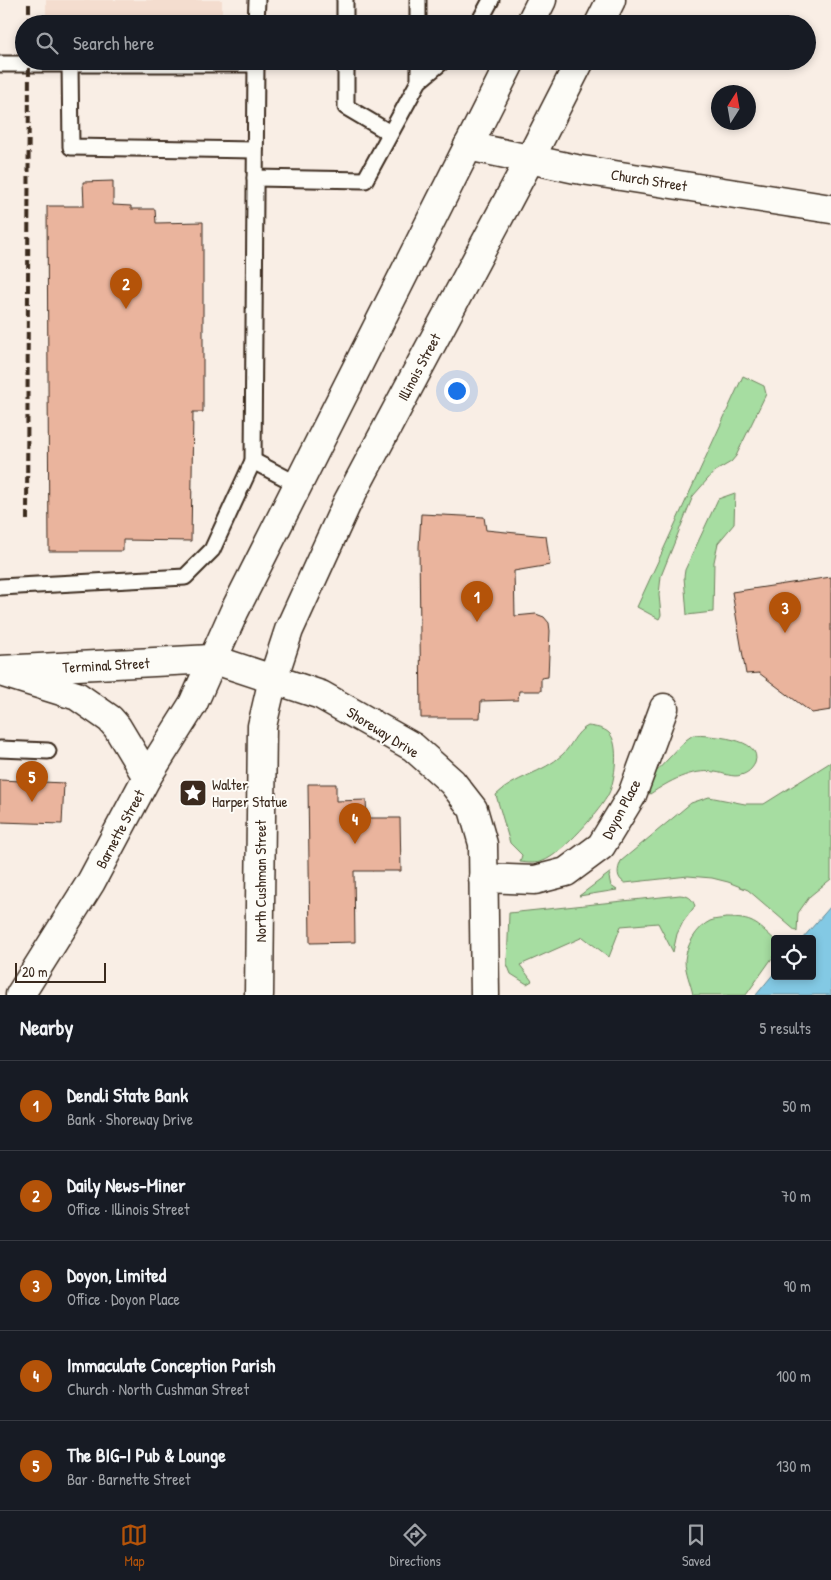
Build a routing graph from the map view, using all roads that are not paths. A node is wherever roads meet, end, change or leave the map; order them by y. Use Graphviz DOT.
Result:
graph roads {
  1 [pos="257,0"];
  2 [pos="345,0"];
  3 [pos="418,0"];
  4 [pos="491,0"];
  5 [pos="542,0"];
  6 [pos="611,0"];
  7 [pos="256,15"];
  8 [pos="345,15"];
  9 [pos="418,15"];
  10 [pos="483,15"];
  11 [pos="534,15"];
  12 [pos="604,15"];
  13 [pos="0,64"];
  14 [pos="15,64"];
  15 [pos="70,70"];
  16 [pos="256,70"];
  17 [pos="346,70"];
  18 [pos="418,70"];
  19 [pos="432,70"];
  20 [pos="506,70"];
  21 [pos="575,70"];
  22 [pos="419,81"];
  23 [pos="390,133"];
  24 [pos="468,146"];
  25 [pos="255,150"];
  26 [pos="530,159"];
  27 [pos="255,178"];
  28 [pos="831,209"];
  29 [pos="253,461"];
  30 [pos="297,484"];
  31 [pos="0,587"];
  32 [pos="212,659"];
  33 [pos="0,671"];
  34 [pos="273,679"];
  35 [pos="664,708"];
  36 [pos="0,749"];
  37 [pos="48,752"];
  38 [pos="147,777"];
  39 [pos="483,878"];
  40 [pos="20,995"];
  41 [pos="259,995"];
  42 [pos="485,995"];
  1 -- 7 [label="lane"];
  2 -- 8 [label="lane"];
  3 -- 9 [label="lane"];
  4 -- 10 [label="lane"];
  5 -- 11 [label="main road"];
  6 -- 12 [label="main road"];
  13 -- 14 [label="lane"];
  15 -- 25 [label="lane"];
  16 -- 25 [label="lane"];
  17 -- 23 [label="lane"];
  18 -- 22 [label="lane"];
  19 -- 22 [label="lane"];
  20 -- 24 [label="main road"];
  21 -- 26 [label="main road, Illinois Street"];
  22 -- 23 [label="lane"];
  23 -- 27 [label="lane"];
  24 -- 26 [label="main road, Church Street"];
  24 -- 30 [label="main road"];
  25 -- 27 [label="lane"];
  26 -- 28 [label="main road, Church Street"];
  26 -- 34 [label="main road, Illinois Street"];
  27 -- 29 [label="lane"];
  29 -- 30 [label="lane"];
  29 -- 31 [label="lane"];
  30 -- 32 [label="main road"];
  32 -- 33 [label="main road, Terminal Street"];
  32 -- 34 [label="main road, Shoreway Drive"];
  32 -- 38 [label="main road, Barnette Street"];
  33 -- 38 [label="main road"];
  34 -- 39 [label="main road, Shoreway Drive"];
  34 -- 41 [label="main road, North Cushman Street"];
  35 -- 39 [label="main road, Doyon Place"];
  36 -- 37 [label="lane"];
  38 -- 40 [label="main road, Barnette Street"];
  39 -- 42 [label="main road, Shoreway Drive"];
}
